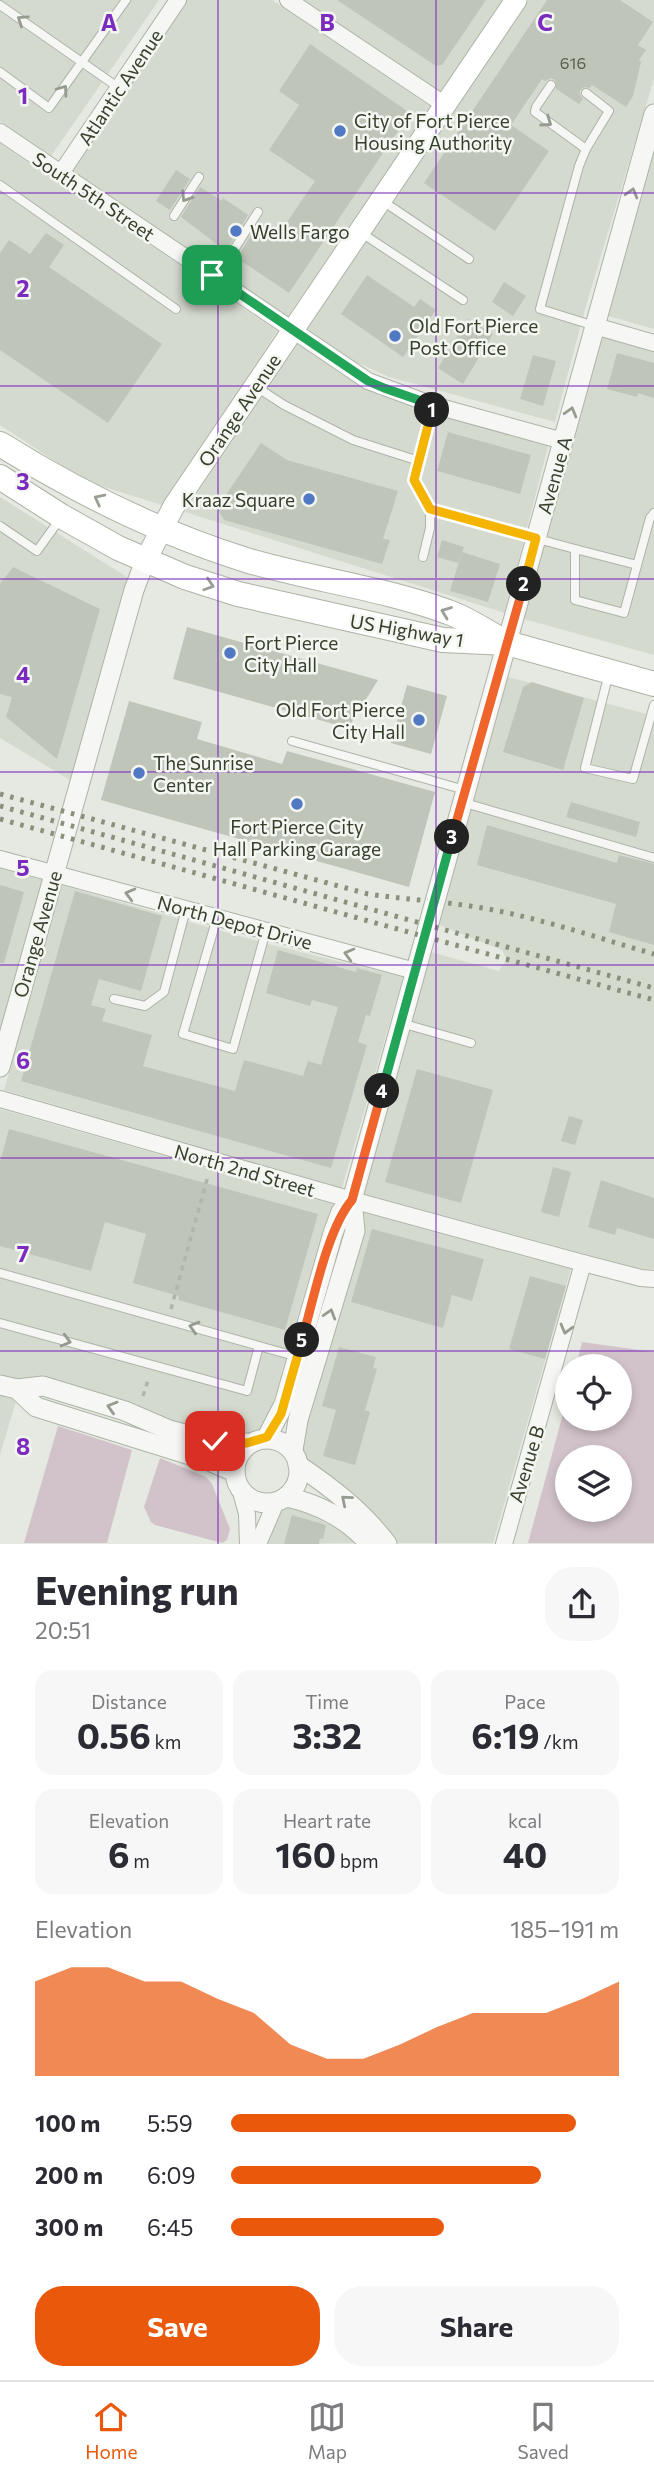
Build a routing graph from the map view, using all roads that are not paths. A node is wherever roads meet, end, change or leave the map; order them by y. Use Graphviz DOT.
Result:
graph roads {
  1 [pos="126,0"];
  2 [pos="178,0"];
  3 [pos="288,0"];
  4 [pos="516,0"];
  5 [pos="0,5"];
  6 [pos="84,61"];
  7 [pos="0,72"];
  8 [pos="551,85"];
  9 [pos="119,88"];
  10 [pos="586,93"];
  11 [pos="445,106"];
  12 [pos="654,114"];
  13 [pos="0,132"];
  14 [pos="586,149"];
  15 [pos="61,173"];
  16 [pos="199,177"];
  17 [pos="0,185"];
  18 [pos="381,200"];
  19 [pos="258,212"];
  20 [pos="174,216"];
  21 [pos="360,232"];
  22 [pos="230,256"];
  23 [pos="469,259"];
  24 [pos="463,300"];
  25 [pos="176,309"];
  26 [pos="595,326"];
  27 [pos="293,331"];
  28 [pos="654,342"];
  29 [pos="256,387"];
  30 [pos="433,405"];
  31 [pos="563,441"];
  32 [pos="0,444"];
  33 [pos="419,461"];
  34 [pos="1,480"];
  35 [pos="430,509"];
  36 [pos="654,513"];
  37 [pos="61,516"];
  38 [pos="0,526"];
  39 [pos="160,529"];
  40 [pos="536,538"];
  41 [pos="575,549"];
  42 [pos="423,557"];
  43 [pos="145,561"];
  44 [pos="637,565"];
  45 [pos="507,643"];
  46 [pos="609,671"];
  47 [pos="654,684"];
  48 [pos="654,705"];
  49 [pos="292,741"];
  50 [pos="463,796"];
  51 [pos="654,858"];
  52 [pos="0,859"];
  53 [pos="54,873"];
  54 [pos="186,909"];
  55 [pos="217,918"];
  56 [pos="266,931"];
  57 [pos="415,971"];
  58 [pos="114,999"];
  59 [pos="401,1023"];
  60 [pos="471,1042"];
  61 [pos="0,1067"];
  62 [pos="0,1099"];
  63 [pos="352,1200"];
  64 [pos="583,1263"];
  65 [pos="0,1273"];
  66 [pos="654,1279"];
  67 [pos="0,1323"];
  68 [pos="259,1346"];
  69 [pos="307,1359"];
  70 [pos="8,1387"];
  71 [pos="153,1434"];
  72 [pos="267,1437"];
  73 [pos="247,1443"];
  74 [pos="296,1457"];
  75 [pos="234,1472"];
  76 [pos="242,1492"];
  77 [pos="281,1500"];
  78 [pos="248,1544"];
  79 [pos="258,1544"];
  80 [pos="369,1544"];
  81 [pos="387,1544"];
  82 [pos="504,1544"];
  1 -- 6 [label="lane"];
  2 -- 9 [label="street, Atlantic Avenue"];
  3 -- 11 [label="street"];
  4 -- 11 [label="main road, Orange Avenue"];
  6 -- 5 [label="lane, one-way"];
  7 -- 6 [label="lane, one-way"];
  6 -- 9 [label="lane"];
  8 -- 14 [label="lane, one-way"];
  9 -- 15 [label="street, Atlantic Avenue"];
  10 -- 14 [label="lane"];
  11 -- 18 [label="main road, Orange Avenue"];
  26 -- 12 [label="street, Avenue A, one-way"];
  13 -- 15 [label="street, South 5th Street"];
  14 -- 26 [label="lane"];
  15 -- 27 [label="street, South 5th Street"];
  16 -- 20 [label="lane, one-way"];
  17 -- 25 [label="lane"];
  18 -- 21 [label="main road, Orange Avenue"];
  18 -- 23 [label="lane"];
  19 -- 22 [label="lane"];
  21 -- 24 [label="lane"];
  21 -- 27 [label="main road, Orange Avenue"];
  26 -- 28 [label="street"];
  31 -- 26 [label="street, Avenue A, one-way"];
  27 -- 29 [label="main road, Orange Avenue"];
  27 -- 30 [label="street, South 5th Street"];
  29 -- 33 [label="lane"];
  29 -- 39 [label="main road, Orange Avenue"];
  30 -- 31 [label="street, South 5th Street"];
  30 -- 33 [label="lane"];
  31 -- 40 [label="street, Avenue A"];
  39 -- 32 [label="main road, US Highway 1, one-way"];
  33 -- 35 [label="lane"];
  34 -- 37 [label="main road, US Highway 1"];
  35 -- 40 [label="lane"];
  35 -- 42 [label="lane"];
  36 -- 44 [label="lane"];
  37 -- 38 [label="lane"];
  37 -- 43 [label="main road, US Highway 1"];
  39 -- 43 [label="main road, Orange Avenue"];
  45 -- 39 [label="main road, US Highway 1, one-way"];
  40 -- 41 [label="lane"];
  40 -- 45 [label="street, Avenue A"];
  41 -- 44 [label="lane"];
  41 -- 44 [label="lane"];
  43 -- 45 [label="main road, US Highway 1, one-way"];
  43 -- 53 [label="street, Orange Avenue"];
  45 -- 46 [label="main road"];
  45 -- 50 [label="street, Avenue A"];
  46 -- 47 [label="main road"];
  46 -- 48 [label="lane"];
  49 -- 50 [label="lane"];
  50 -- 51 [label="lane"];
  50 -- 57 [label="street, Avenue A"];
  52 -- 53 [label="street, North Depot Drive"];
  54 -- 53 [label="street, North Depot Drive, one-way"];
  53 -- 61 [label="street, Orange Avenue"];
  54 -- 55 [label="street, North Depot Drive"];
  54 -- 58 [label="lane"];
  55 -- 56 [label="street, North Depot Drive"];
  55 -- 56 [label="lane"];
  57 -- 56 [label="street, North Depot Drive, one-way"];
  57 -- 59 [label="street, Avenue A"];
  59 -- 60 [label="lane"];
  59 -- 63 [label="street, Avenue A"];
  62 -- 63 [label="street, North 2nd Street"];
  63 -- 64 [label="street, North 2nd Street"];
  63 -- 69 [label="street, Avenue A"];
  64 -- 66 [label="street, North 2nd Street"];
  64 -- 82 [label="street, Avenue B, one-way"];
  68 -- 65 [label="lane, one-way"];
  67 -- 68 [label="lane, one-way"];
  68 -- 69 [label="lane"];
  69 -- 72 [label="street, Avenue A"];
  69 -- 74 [label="street, Avenue A"];
  70 -- 71 [label="street"];
  71 -- 73 [label="street"];
  71 -- 75 [label="street"];
  72 -- 73 [label="street"];
  72 -- 74 [label="street"];
  73 -- 75 [label="street"];
  74 -- 77 [label="street"];
  81 -- 74 [label="street, one-way"];
  75 -- 76 [label="street"];
  76 -- 77 [label="street"];
  76 -- 78 [label="street"];
  77 -- 79 [label="street"];
  77 -- 80 [label="street"];
}
